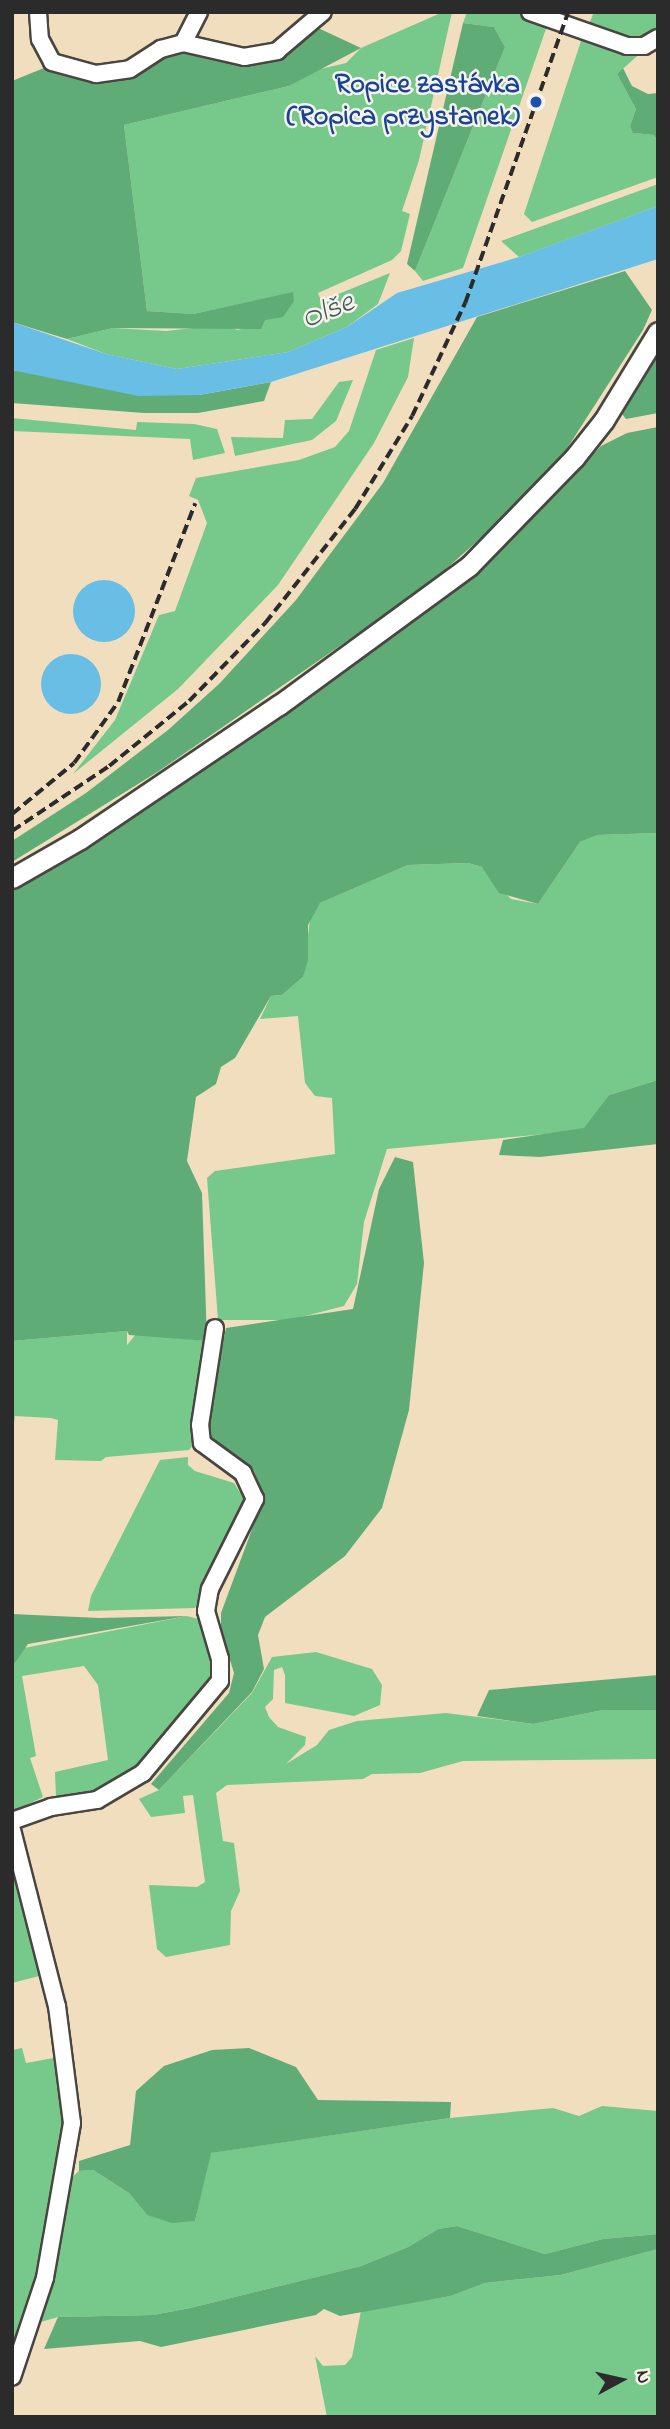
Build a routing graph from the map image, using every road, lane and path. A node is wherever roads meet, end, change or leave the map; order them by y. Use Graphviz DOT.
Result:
graph roads {
  1 [pos="38,12"];
  2 [pos="199,12"];
  3 [pos="323,12"];
  4 [pos="530,12"];
  5 [pos="658,38"];
  6 [pos="183,43"];
  7 [pos="658,332"];
  8 [pos="12,878"];
  9 [pos="215,1328"];
  10 [pos="12,1821"];
  11 [pos="12,1829"];
  12 [pos="12,2377"];
  1 -- 6 [label="street"];
  2 -- 6 [label="street"];
  3 -- 6 [label="street"];
  4 -- 5 [label="street"];
  7 -- 8 [label="main road"];
  9 -- 10 [label="street"];
  11 -- 12 [label="street"];
}
